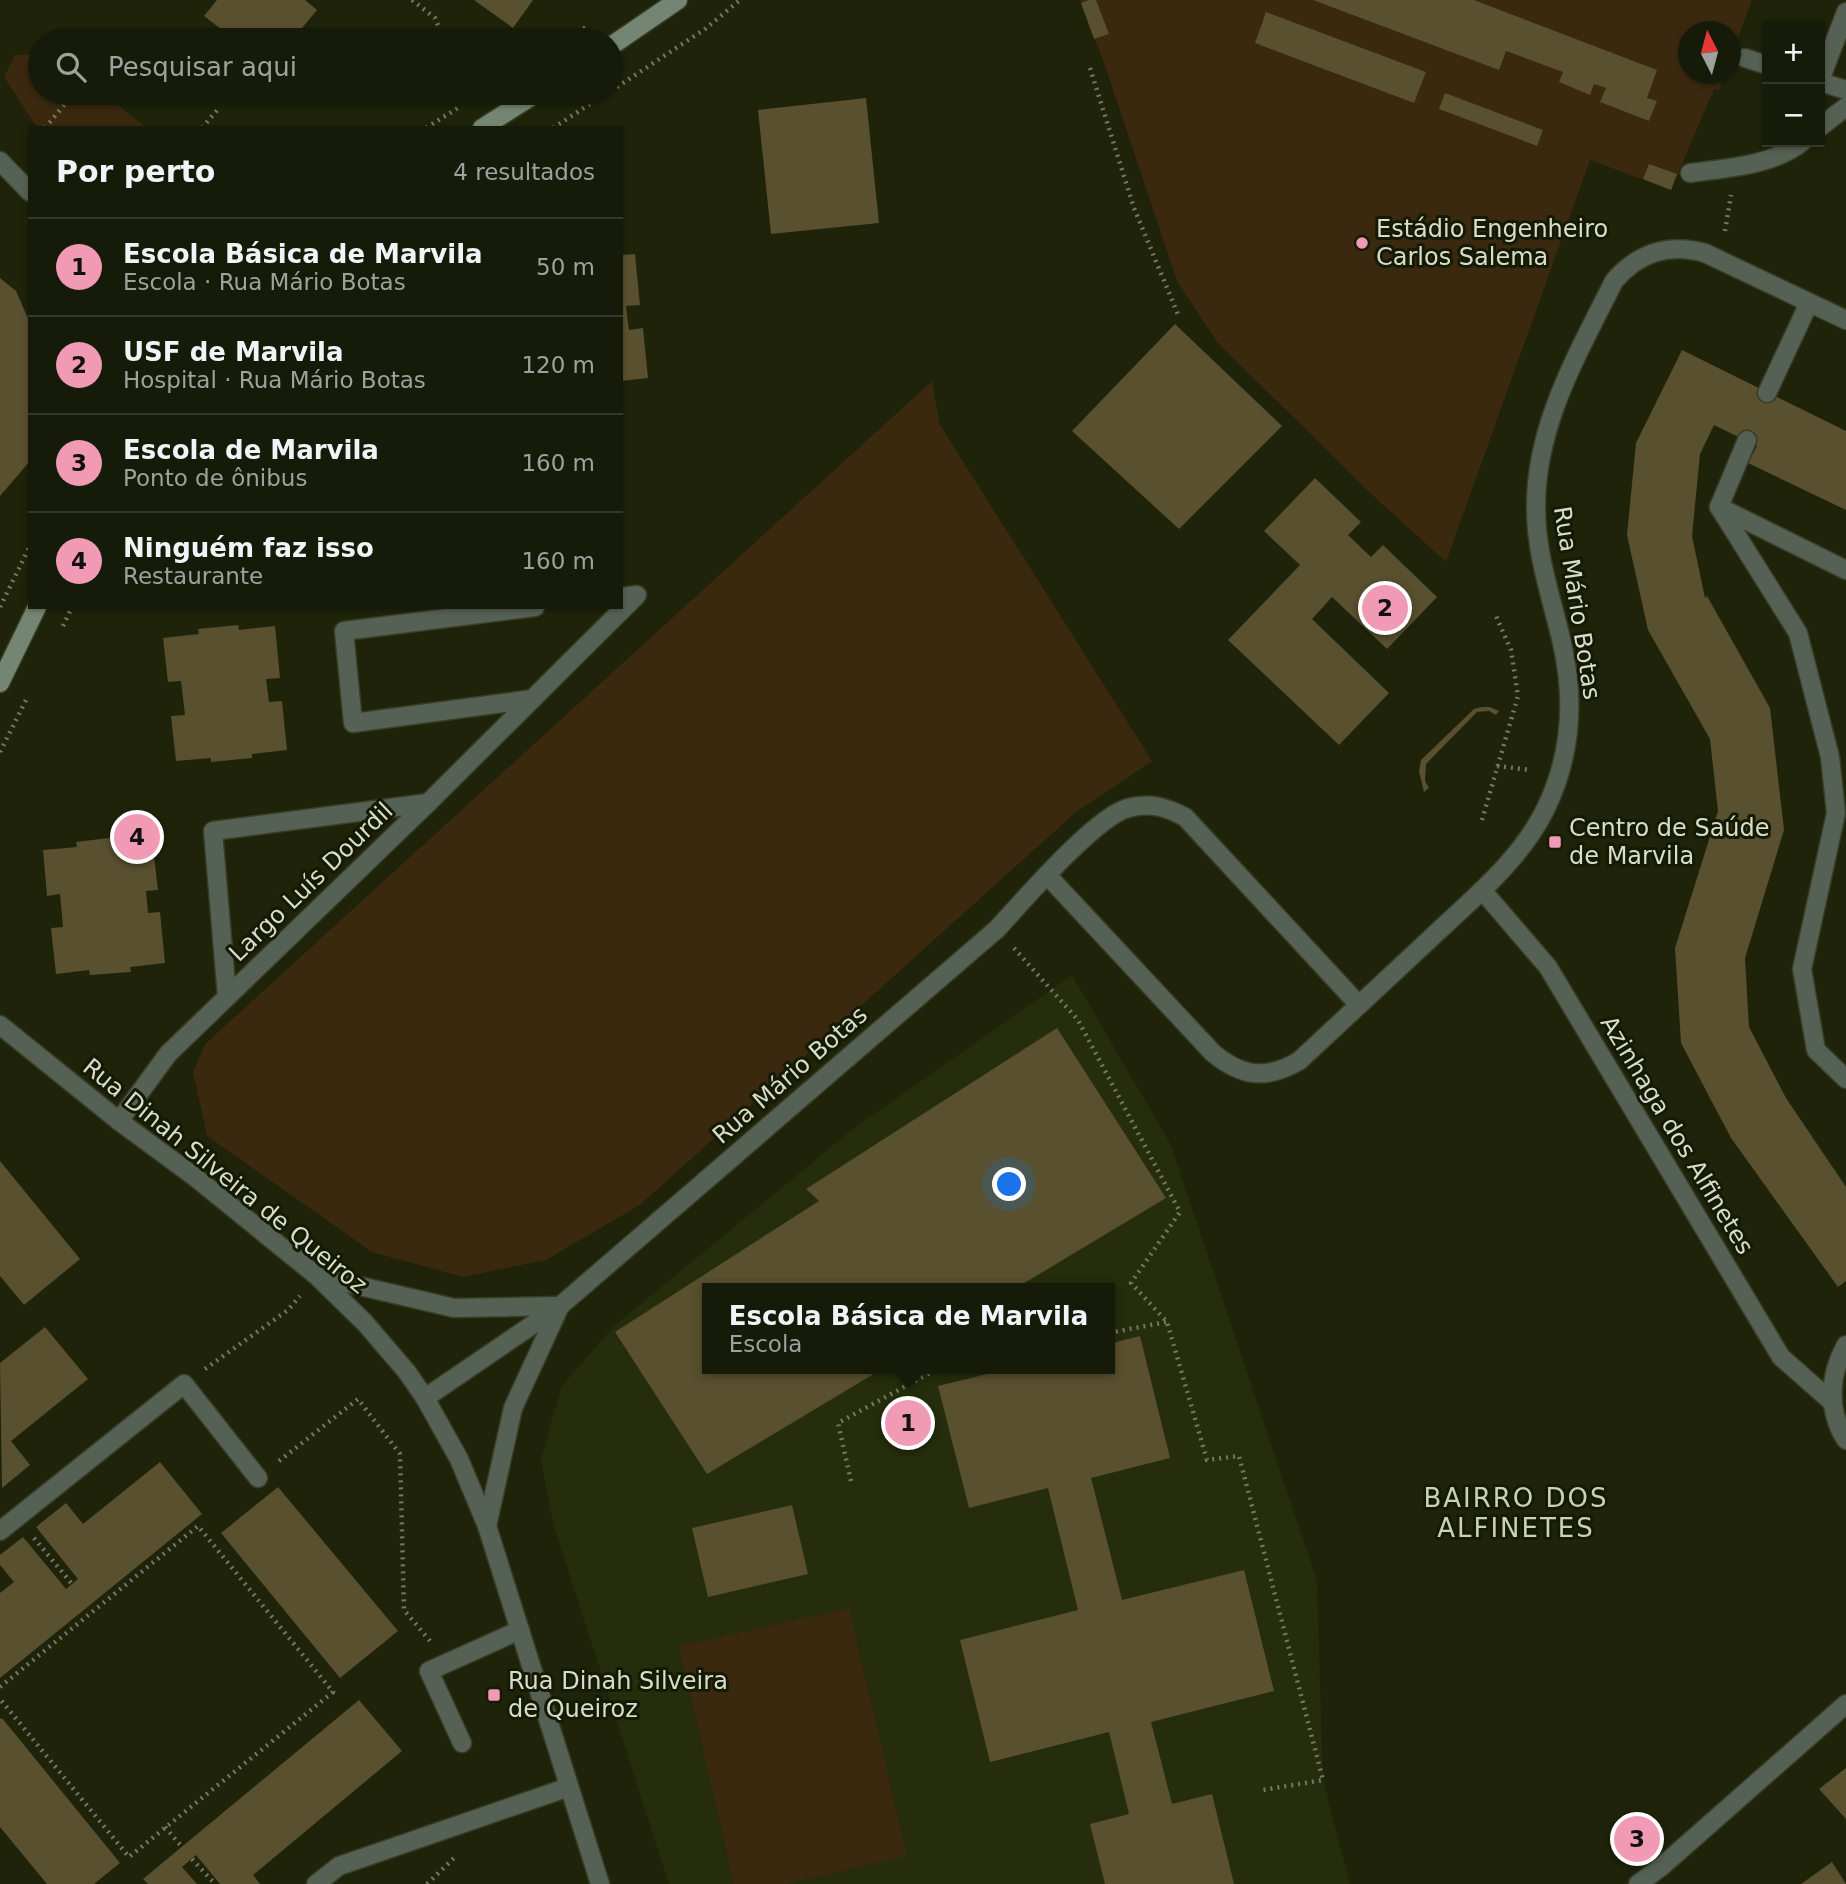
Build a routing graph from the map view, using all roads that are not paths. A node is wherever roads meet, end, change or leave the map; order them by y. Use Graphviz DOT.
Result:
graph roads {
  1 [pos="678,0"];
  2 [pos="1846,12"];
  3 [pos="623,38"];
  4 [pos="1745,58"];
  5 [pos="1762,63"];
  6 [pos="1825,68"];
  7 [pos="1825,83"];
  8 [pos="1846,90"];
  9 [pos="518,105"];
  10 [pos="1846,107"];
  11 [pos="1825,123"];
  12 [pos="485,126"];
  13 [pos="1795,147"];
  14 [pos="0,161"];
  15 [pos="1689,173"];
  16 [pos="28,190"];
  17 [pos="1809,303"];
  18 [pos="1846,320"];
  19 [pos="1766,393"];
  20 [pos="1747,440"];
  21 [pos="1719,507"];
  22 [pos="1846,570"];
  23 [pos="623,597"];
  24 [pos="36,609"];
  25 [pos="519,609"];
  26 [pos="623,609"];
  27 [pos="623,609"];
  28 [pos="0,682"];
  29 [pos="533,699"];
  30 [pos="428,803"];
  31 [pos="1047,875"];
  32 [pos="1482,890"];
  33 [pos="227,997"];
  34 [pos="1359,1005"];
  35 [pos="0,1025"];
  36 [pos="1846,1079"];
  37 [pos="119,1121"];
  38 [pos="317,1276"];
  39 [pos="560,1306"];
  40 [pos="1846,1345"];
  41 [pos="425,1398"];
  42 [pos="1832,1402"];
  43 [pos="1846,1440"];
  44 [pos="258,1478"];
  45 [pos="487,1526"];
  46 [pos="0,1531"];
  47 [pos="520,1630"];
  48 [pos="1846,1704"];
  49 [pos="462,1742"];
  50 [pos="569,1787"];
  51 [pos="316,1884"];
  52 [pos="600,1884"];
  53 [pos="1638,1884"];
  1 -- 3 [label="main road"];
  2 -- 6 [label="street"];
  4 -- 5 [label="street"];
  7 -- 8 [label="street"];
  9 -- 12 [label="main road"];
  10 -- 11 [label="street"];
  13 -- 15 [label="street"];
  14 -- 16 [label="street"];
  17 -- 18 [label="street"];
  17 -- 19 [label="street"];
  17 -- 32 [label="street, Rua Mário Botas"];
  20 -- 21 [label="street"];
  21 -- 22 [label="street"];
  21 -- 36 [label="street"];
  23 -- 27 [label="street, Largo Luís Dourdil"];
  24 -- 28 [label="main road"];
  25 -- 29 [label="street"];
  26 -- 29 [label="street, Largo Luís Dourdil"];
  29 -- 30 [label="street, Largo Luís Dourdil"];
  30 -- 33 [label="street, Largo Luís Dourdil"];
  30 -- 33 [label="street, Largo Luís Dourdil"];
  31 -- 34 [label="street, Rua Mário Botas"];
  31 -- 34 [label="street, Rua Mário Botas"];
  31 -- 39 [label="street, Rua Mário Botas"];
  32 -- 34 [label="street, Rua Mário Botas"];
  32 -- 42 [label="street, Azinhaga dos Alfinetes"];
  33 -- 37 [label="street, Largo Luís Dourdil"];
  35 -- 37 [label="street, Rua Dinah Silveira de Queiroz"];
  37 -- 38 [label="street, Rua Dinah Silveira de Queiroz"];
  38 -- 39 [label="street"];
  38 -- 41 [label="street, Rua Dinah Silveira de Queiroz"];
  39 -- 41 [label="street, Rua Mário Botas"];
  39 -- 45 [label="street, Rua Mário Botas"];
  40 -- 42 [label="street"];
  41 -- 45 [label="street, Rua Dinah Silveira de Queiroz"];
  42 -- 43 [label="street"];
  44 -- 46 [label="street"];
  45 -- 47 [label="street, Rua Dinah Silveira de Queiroz"];
  47 -- 49 [label="street"];
  47 -- 50 [label="street, Rua Dinah Silveira de Queiroz"];
  48 -- 53 [label="street"];
  50 -- 51 [label="street"];
  50 -- 52 [label="street, Rua Dinah Silveira de Queiroz"];
}
